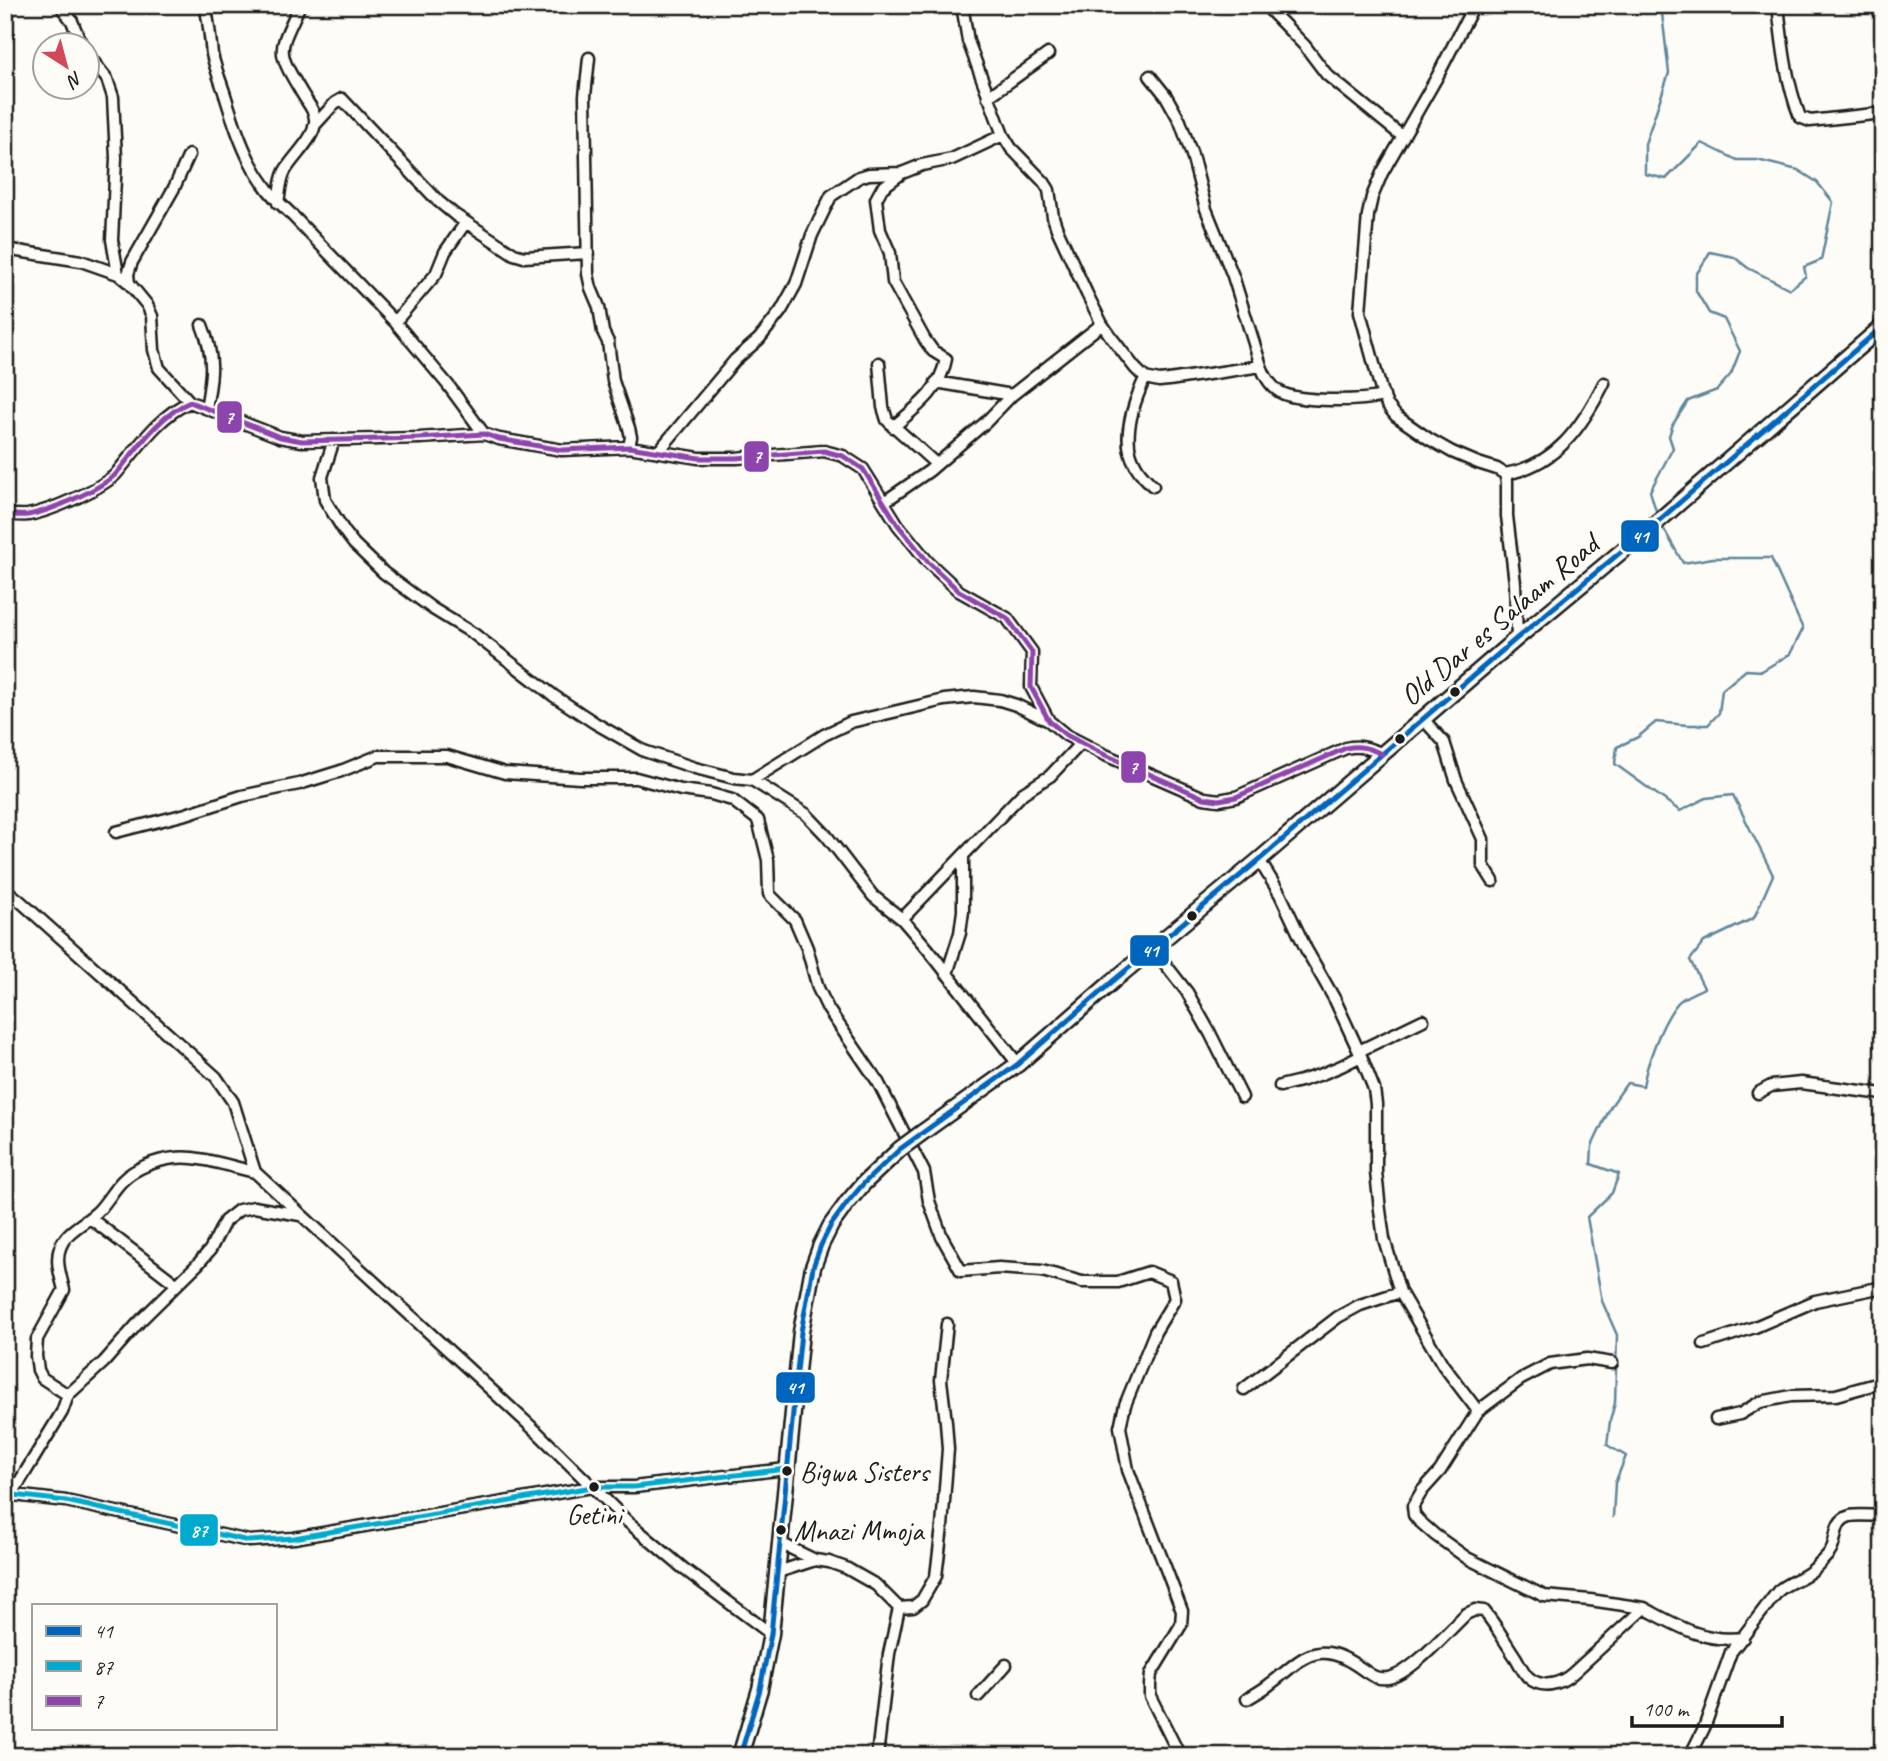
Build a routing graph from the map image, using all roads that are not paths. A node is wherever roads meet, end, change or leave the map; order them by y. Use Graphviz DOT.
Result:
graph roads {
  1 [pos="60,5"];
  2 [pos="205,5"];
  3 [pos="300,5"];
  4 [pos="962,5"];
  5 [pos="1265,5"];
  6 [pos="1474,5"];
  7 [pos="1778,5"];
  8 [pos="76,32"];
  9 [pos="1048,54"];
  10 [pos="590,58"];
  11 [pos="102,73"];
  12 [pos="1150,76"];
  13 [pos="988,97"];
  14 [pos="1883,113"];
  15 [pos="314,126"];
  16 [pos="1003,135"];
  17 [pos="1403,137"];
  18 [pos="189,155"];
  19 [pos="902,173"];
  20 [pos="278,203"];
  21 [pos="467,222"];
  22 [pos="5,249"];
  23 [pos="588,253"];
  24 [pos="118,274"];
  25 [pos="129,282"];
  26 [pos="395,322"];
  27 [pos="1102,324"];
  28 [pos="202,325"];
  29 [pos="1883,326"];
  30 [pos="879,363"];
  31 [pos="1261,366"];
  32 [pos="1144,378"];
  33 [pos="936,382"];
  34 [pos="1604,383"];
  35 [pos="1012,395"];
  36 [pos="1384,396"];
  37 [pos="190,402"];
  38 [pos="206,408"];
  39 [pos="893,427"];
  40 [pos="484,434"];
  41 [pos="334,440"];
  42 [pos="629,447"];
  43 [pos="658,452"];
  44 [pos="936,464"];
  45 [pos="1505,474"];
  46 [pos="1153,486"];
  47 [pos="884,502"];
  48 [pos="5,514"];
  49 [pos="1517,638"];
  50 [pos="1423,719"];
  51 [pos="1049,721"];
  52 [pos="1081,743"];
  53 [pos="1382,754"];
  54 [pos="752,780"];
  55 [pos="116,832"];
  56 [pos="963,857"];
  57 [pos="1259,860"];
  58 [pos="1493,881"];
  59 [pos="5,890"];
  60 [pos="902,919"];
  61 [pos="1152,947"];
  62 [pos="947,974"];
  63 [pos="1423,1020"];
  64 [pos="1360,1054"];
  65 [pos="1018,1064"];
  66 [pos="1280,1086"];
  67 [pos="1758,1093"];
  68 [pos="1883,1094"];
  69 [pos="1242,1097"];
  70 [pos="254,1172"];
  71 [pos="301,1215"];
  72 [pos="90,1218"];
  73 [pos="176,1283"];
  74 [pos="1883,1287"];
  75 [pos="1400,1292"];
  76 [pos="947,1324"];
  77 [pos="1704,1344"];
  78 [pos="1612,1363"];
  79 [pos="1883,1382"];
  80 [pos="1244,1389"];
  81 [pos="68,1395"];
  82 [pos="1478,1411"];
  83 [pos="1716,1419"];
  84 [pos="786,1469"];
  85 [pos="592,1487"];
  86 [pos="8,1494"];
  87 [pos="1883,1516"];
  88 [pos="780,1543"];
  89 [pos="815,1560"];
  90 [pos="778,1572"];
  91 [pos="899,1608"];
  92 [pos="1644,1608"];
  93 [pos="771,1634"];
  94 [pos="1743,1638"];
  95 [pos="1006,1665"];
  96 [pos="978,1696"];
  97 [pos="1248,1699"];
  98 [pos="740,1756"];
  99 [pos="877,1756"];
  100 [pos="1180,1756"];
  101 [pos="1690,1756"];
  1 -- 8 [label="street"];
  2 -- 20 [label="street"];
  3 -- 15 [label="street"];
  4 -- 13 [label="street"];
  5 -- 17 [label="street"];
  6 -- 17 [label="street"];
  7 -- 14 [label="street"];
  9 -- 13 [label="street"];
  10 -- 23 [label="street"];
  11 -- 24 [label="street"];
  12 -- 31 [label="street"];
  13 -- 16 [label="street"];
  15 -- 20 [label="street"];
  15 -- 21 [label="street"];
  16 -- 19 [label="street"];
  16 -- 27 [label="street"];
  17 -- 36 [label="street"];
  18 -- 25 [label="street"];
  19 -- 33 [label="street"];
  19 -- 43 [label="street"];
  20 -- 26 [label="street"];
  21 -- 23 [label="street"];
  21 -- 26 [label="street"];
  22 -- 24 [label="street"];
  23 -- 42 [label="street"];
  24 -- 25 [label="street"];
  25 -- 37 [label="street"];
  26 -- 40 [label="street"];
  27 -- 32 [label="street"];
  27 -- 35 [label="street"];
  28 -- 38 [label="street"];
  29 -- 49 [label="street, Old Dar es Salaam Road"];
  30 -- 39 [label="street"];
  31 -- 32 [label="street"];
  31 -- 36 [label="street"];
  32 -- 46 [label="street"];
  33 -- 35 [label="street"];
  33 -- 39 [label="street"];
  34 -- 45 [label="street"];
  35 -- 44 [label="street"];
  36 -- 45 [label="street"];
  37 -- 38 [label="street"];
  37 -- 48 [label="street"];
  38 -- 41 [label="street"];
  39 -- 44 [label="street"];
  40 -- 41 [label="street"];
  40 -- 42 [label="street"];
  41 -- 54 [label="street"];
  42 -- 43 [label="street"];
  43 -- 47 [label="street"];
  44 -- 47 [label="street"];
  45 -- 49 [label="street"];
  47 -- 51 [label="street"];
  49 -- 50 [label="street, Old Dar es Salaam Road"];
  50 -- 53 [label="street, Old Dar es Salaam Road"];
  50 -- 58 [label="street"];
  51 -- 52 [label="street"];
  51 -- 54 [label="street"];
  52 -- 53 [label="street"];
  52 -- 56 [label="street"];
  53 -- 57 [label="street, Old Dar es Salaam Road"];
  54 -- 60 [label="street"];
  55 -- 100 [label="street"];
  56 -- 60 [label="street"];
  56 -- 62 [label="street"];
  57 -- 61 [label="street, Old Dar es Salaam Road"];
  57 -- 64 [label="street"];
  59 -- 70 [label="street"];
  60 -- 62 [label="street"];
  61 -- 65 [label="street, Old Dar es Salaam Road"];
  61 -- 69 [label="street"];
  62 -- 65 [label="street"];
  63 -- 64 [label="street"];
  64 -- 66 [label="street"];
  64 -- 75 [label="street"];
  65 -- 84 [label="street, Old Dar es Salaam Road, bridge"];
  67 -- 68 [label="street"];
  70 -- 71 [label="street"];
  70 -- 72 [label="street"];
  71 -- 73 [label="street"];
  71 -- 85 [label="street"];
  72 -- 73 [label="street"];
  72 -- 81 [label="street"];
  73 -- 81 [label="street"];
  74 -- 77 [label="street"];
  75 -- 80 [label="street"];
  75 -- 82 [label="street"];
  76 -- 91 [label="street"];
  78 -- 82 [label="street"];
  79 -- 83 [label="street"];
  81 -- 86 [label="street"];
  82 -- 92 [label="street"];
  84 -- 85 [label="street"];
  84 -- 88 [label="street"];
  85 -- 86 [label="street"];
  85 -- 93 [label="street"];
  87 -- 94 [label="street"];
  88 -- 89 [label="street"];
  88 -- 90 [label="street"];
  89 -- 90 [label="street"];
  89 -- 91 [label="street"];
  90 -- 93 [label="street"];
  91 -- 99 [label="street"];
  92 -- 94 [label="street"];
  92 -- 97 [label="street"];
  93 -- 98 [label="street"];
  94 -- 101 [label="street"];
  95 -- 96 [label="street"];
}
